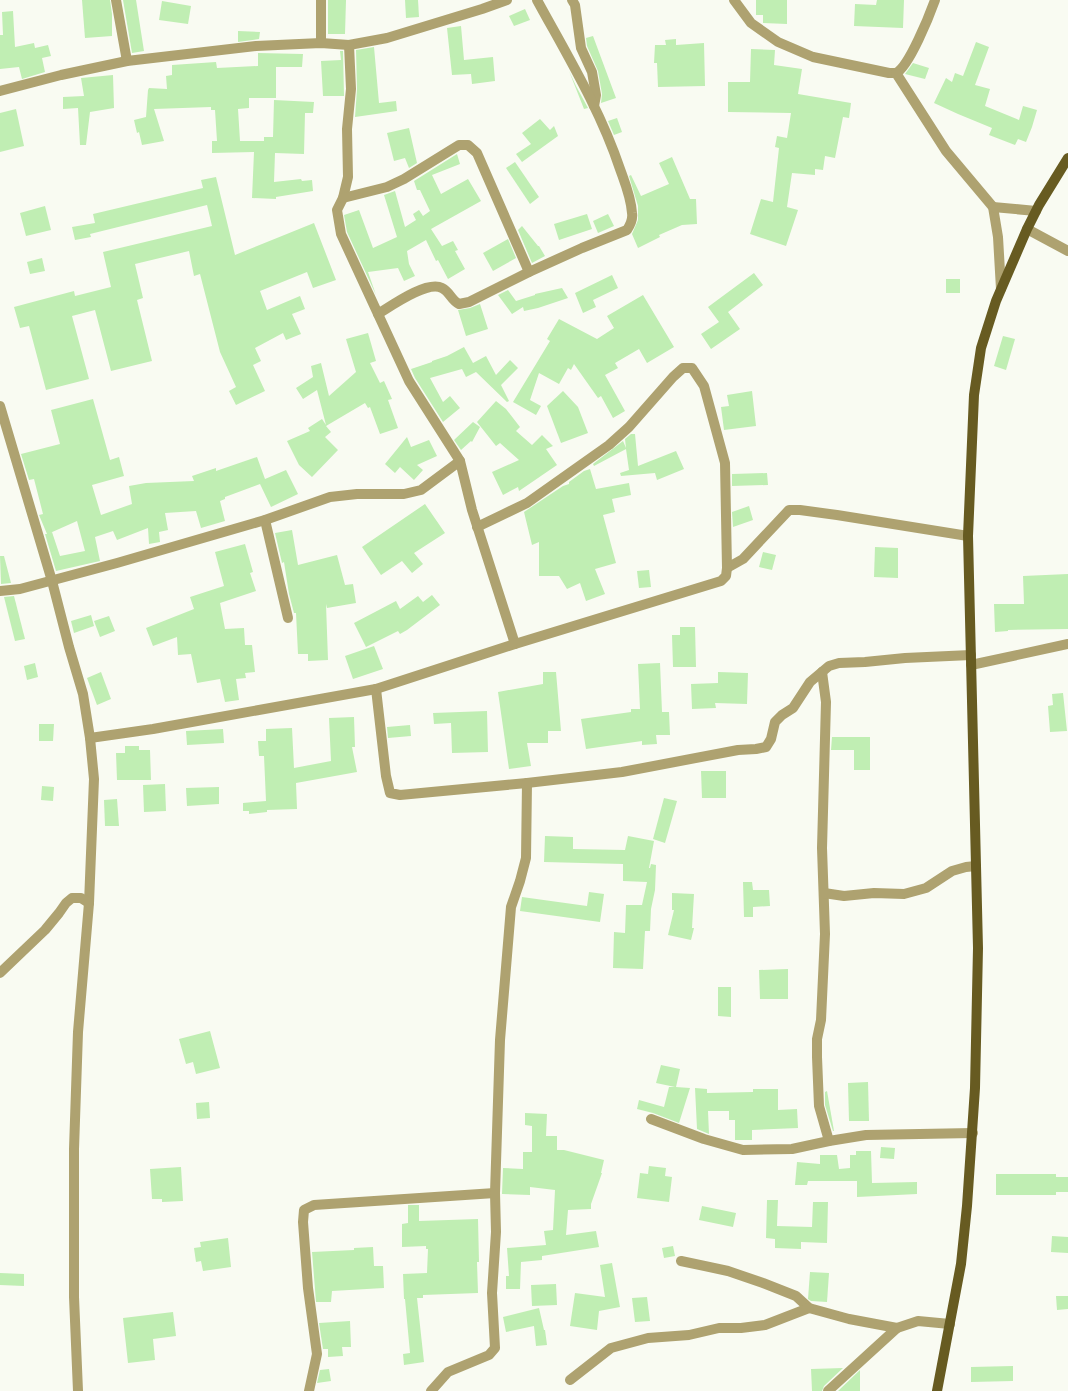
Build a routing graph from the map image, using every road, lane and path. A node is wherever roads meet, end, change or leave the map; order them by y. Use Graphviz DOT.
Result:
graph roads {
  1 [pos="116,0"];
  2 [pos="321,0"];
  3 [pos="507,0"];
  4 [pos="537,0"];
  5 [pos="572,0"];
  6 [pos="734,0"];
  7 [pos="935,0"];
  8 [pos="321,43"];
  9 [pos="349,45"];
  10 [pos="127,61"];
  11 [pos="896,72"];
  12 [pos="0,91"];
  13 [pos="594,106"];
  14 [pos="1068,158"];
  15 [pos="343,198"];
  16 [pos="993,207"];
  17 [pos="1036,211"];
  18 [pos="1027,229"];
  19 [pos="1068,251"];
  20 [pos="529,272"];
  21 [pos="1001,289"];
  22 [pos="378,314"];
  23 [pos="0,406"];
  24 [pos="460,461"];
  25 [pos="265,520"];
  26 [pos="477,527"];
  27 [pos="968,536"];
  28 [pos="727,568"];
  29 [pos="52,581"];
  30 [pos="0,590"];
  31 [pos="288,618"];
  32 [pos="515,644"];
  33 [pos="1068,644"];
  34 [pos="971,660"];
  35 [pos="822,672"];
  36 [pos="376,689"];
  37 [pos="90,738"];
  38 [pos="527,783"];
  39 [pos="976,866"];
  40 [pos="824,893"];
  41 [pos="89,903"];
  42 [pos="0,973"];
  43 [pos="651,1119"];
  44 [pos="973,1133"];
  45 [pos="829,1141"];
  46 [pos="495,1194"];
  47 [pos="681,1261"];
  48 [pos="809,1308"];
  49 [pos="950,1324"];
  50 [pos="897,1328"];
  51 [pos="570,1380"];
  52 [pos="78,1391"];
  53 [pos="309,1391"];
  54 [pos="431,1391"];
  55 [pos="828,1391"];
  56 [pos="938,1391"];
  1 -- 10 [label="street"];
  2 -- 8 [label="street"];
  3 -- 9 [label="street"];
  4 -- 13 [label="street"];
  5 -- 13 [label="street"];
  6 -- 11 [label="street"];
  7 -- 11 [label="street"];
  8 -- 9 [label="street"];
  8 -- 10 [label="street"];
  9 -- 15 [label="street"];
  10 -- 12 [label="street"];
  11 -- 16 [label="street"];
  13 -- 20 [label="street"];
  14 -- 17 [label="main road"];
  15 -- 20 [label="street"];
  15 -- 22 [label="street"];
  16 -- 17 [label="street"];
  16 -- 21 [label="street"];
  17 -- 18 [label="main road"];
  18 -- 19 [label="street"];
  18 -- 21 [label="main road"];
  20 -- 22 [label="street"];
  21 -- 27 [label="main road"];
  22 -- 24 [label="street"];
  23 -- 29 [label="street"];
  24 -- 25 [label="street"];
  24 -- 26 [label="street"];
  25 -- 29 [label="street"];
  25 -- 31 [label="street"];
  26 -- 28 [label="street"];
  26 -- 32 [label="street"];
  27 -- 28 [label="street"];
  27 -- 34 [label="main road"];
  28 -- 32 [label="street"];
  29 -- 30 [label="street"];
  29 -- 37 [label="street"];
  32 -- 36 [label="street"];
  33 -- 34 [label="street"];
  34 -- 35 [label="street"];
  34 -- 39 [label="main road"];
  35 -- 38 [label="street"];
  35 -- 40 [label="street"];
  36 -- 37 [label="street"];
  36 -- 38 [label="street"];
  37 -- 41 [label="street"];
  38 -- 46 [label="street"];
  39 -- 40 [label="street"];
  39 -- 44 [label="main road"];
  40 -- 45 [label="street"];
  41 -- 42 [label="street"];
  41 -- 52 [label="street"];
  43 -- 45 [label="street"];
  44 -- 45 [label="street"];
  44 -- 49 [label="main road"];
  46 -- 53 [label="street"];
  46 -- 54 [label="street"];
  47 -- 48 [label="street"];
  48 -- 50 [label="street"];
  48 -- 51 [label="street"];
  49 -- 50 [label="street"];
  49 -- 56 [label="main road"];
  50 -- 55 [label="street"];
}
